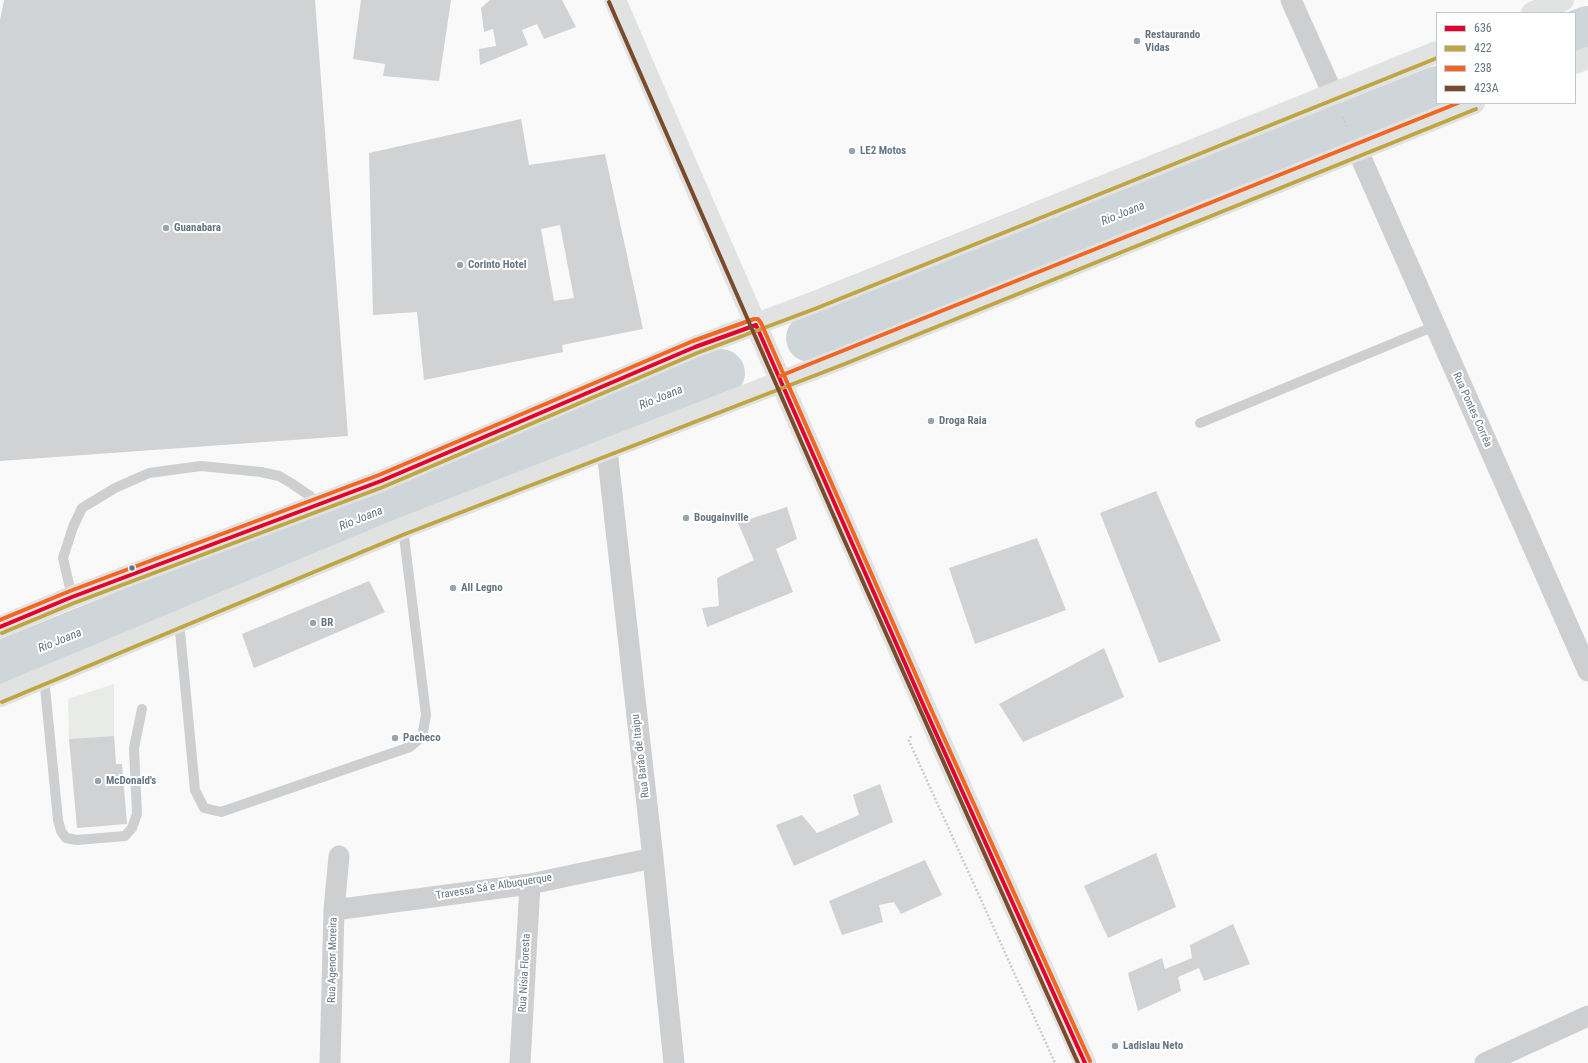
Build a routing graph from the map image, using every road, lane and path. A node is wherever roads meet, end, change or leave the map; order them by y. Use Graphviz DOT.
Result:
graph roads {
  1 [pos="616,0"];
  2 [pos="1291,0"];
  3 [pos="1563,0"];
  4 [pos="1534,12"];
  5 [pos="1436,53"];
  6 [pos="1588,58"];
  7 [pos="1576,63"];
  8 [pos="1338,104"];
  9 [pos="1471,104"];
  10 [pos="1353,141"];
  11 [pos="756,325"];
  12 [pos="1435,326"];
  13 [pos="782,382"];
  14 [pos="1200,423"];
  15 [pos="607,450"];
  16 [pos="318,504"];
  17 [pos="403,528"];
  18 [pos="72,597"];
  19 [pos="179,621"];
  20 [pos="0,627"];
  21 [pos="1588,671"];
  22 [pos="44,677"];
  23 [pos="0,696"];
  24 [pos="142,709"];
  25 [pos="339,856"];
  26 [pos="653,858"];
  27 [pos="530,884"];
  28 [pos="334,910"];
  29 [pos="1588,1016"];
  30 [pos="330,1063"];
  31 [pos="520,1063"];
  32 [pos="674,1063"];
  33 [pos="1085,1063"];
  34 [pos="1485,1063"];
  1 -- 11 [label="main road"];
  2 -- 8 [label="street"];
  3 -- 4 [label="main road"];
  5 -- 8 [label="main road"];
  6 -- 7 [label="main road"];
  8 -- 10 [label="path"];
  8 -- 11 [label="main road"];
  9 -- 10 [label="main road"];
  10 -- 12 [label="street, Rua Pontes Corrêa"];
  10 -- 13 [label="main road"];
  11 -- 13 [label="main road"];
  11 -- 16 [label="main road"];
  12 -- 14 [label="lane"];
  12 -- 21 [label="street, Rua Pontes Corrêa"];
  13 -- 15 [label="main road"];
  13 -- 33 [label="main road"];
  15 -- 17 [label="main road"];
  15 -- 26 [label="street, Rua Barão de Itaipu"];
  16 -- 18 [label="main road"];
  16 -- 18 [label="lane"];
  17 -- 19 [label="main road"];
  17 -- 19 [label="lane"];
  18 -- 20 [label="main road"];
  19 -- 22 [label="main road"];
  22 -- 23 [label="main road"];
  22 -- 24 [label="lane"];
  25 -- 28 [label="street, Rua Agenor Moreira"];
  26 -- 27 [label="street, Travessa Sá e Albuquerque"];
  26 -- 32 [label="street, Rua Barão de Itaipu"];
  27 -- 28 [label="street, Travessa Sá e Albuquerque"];
  27 -- 31 [label="street, Rua Nísia Floresta"];
  28 -- 30 [label="street, Rua Agenor Moreira"];
  29 -- 34 [label="street"];
}
